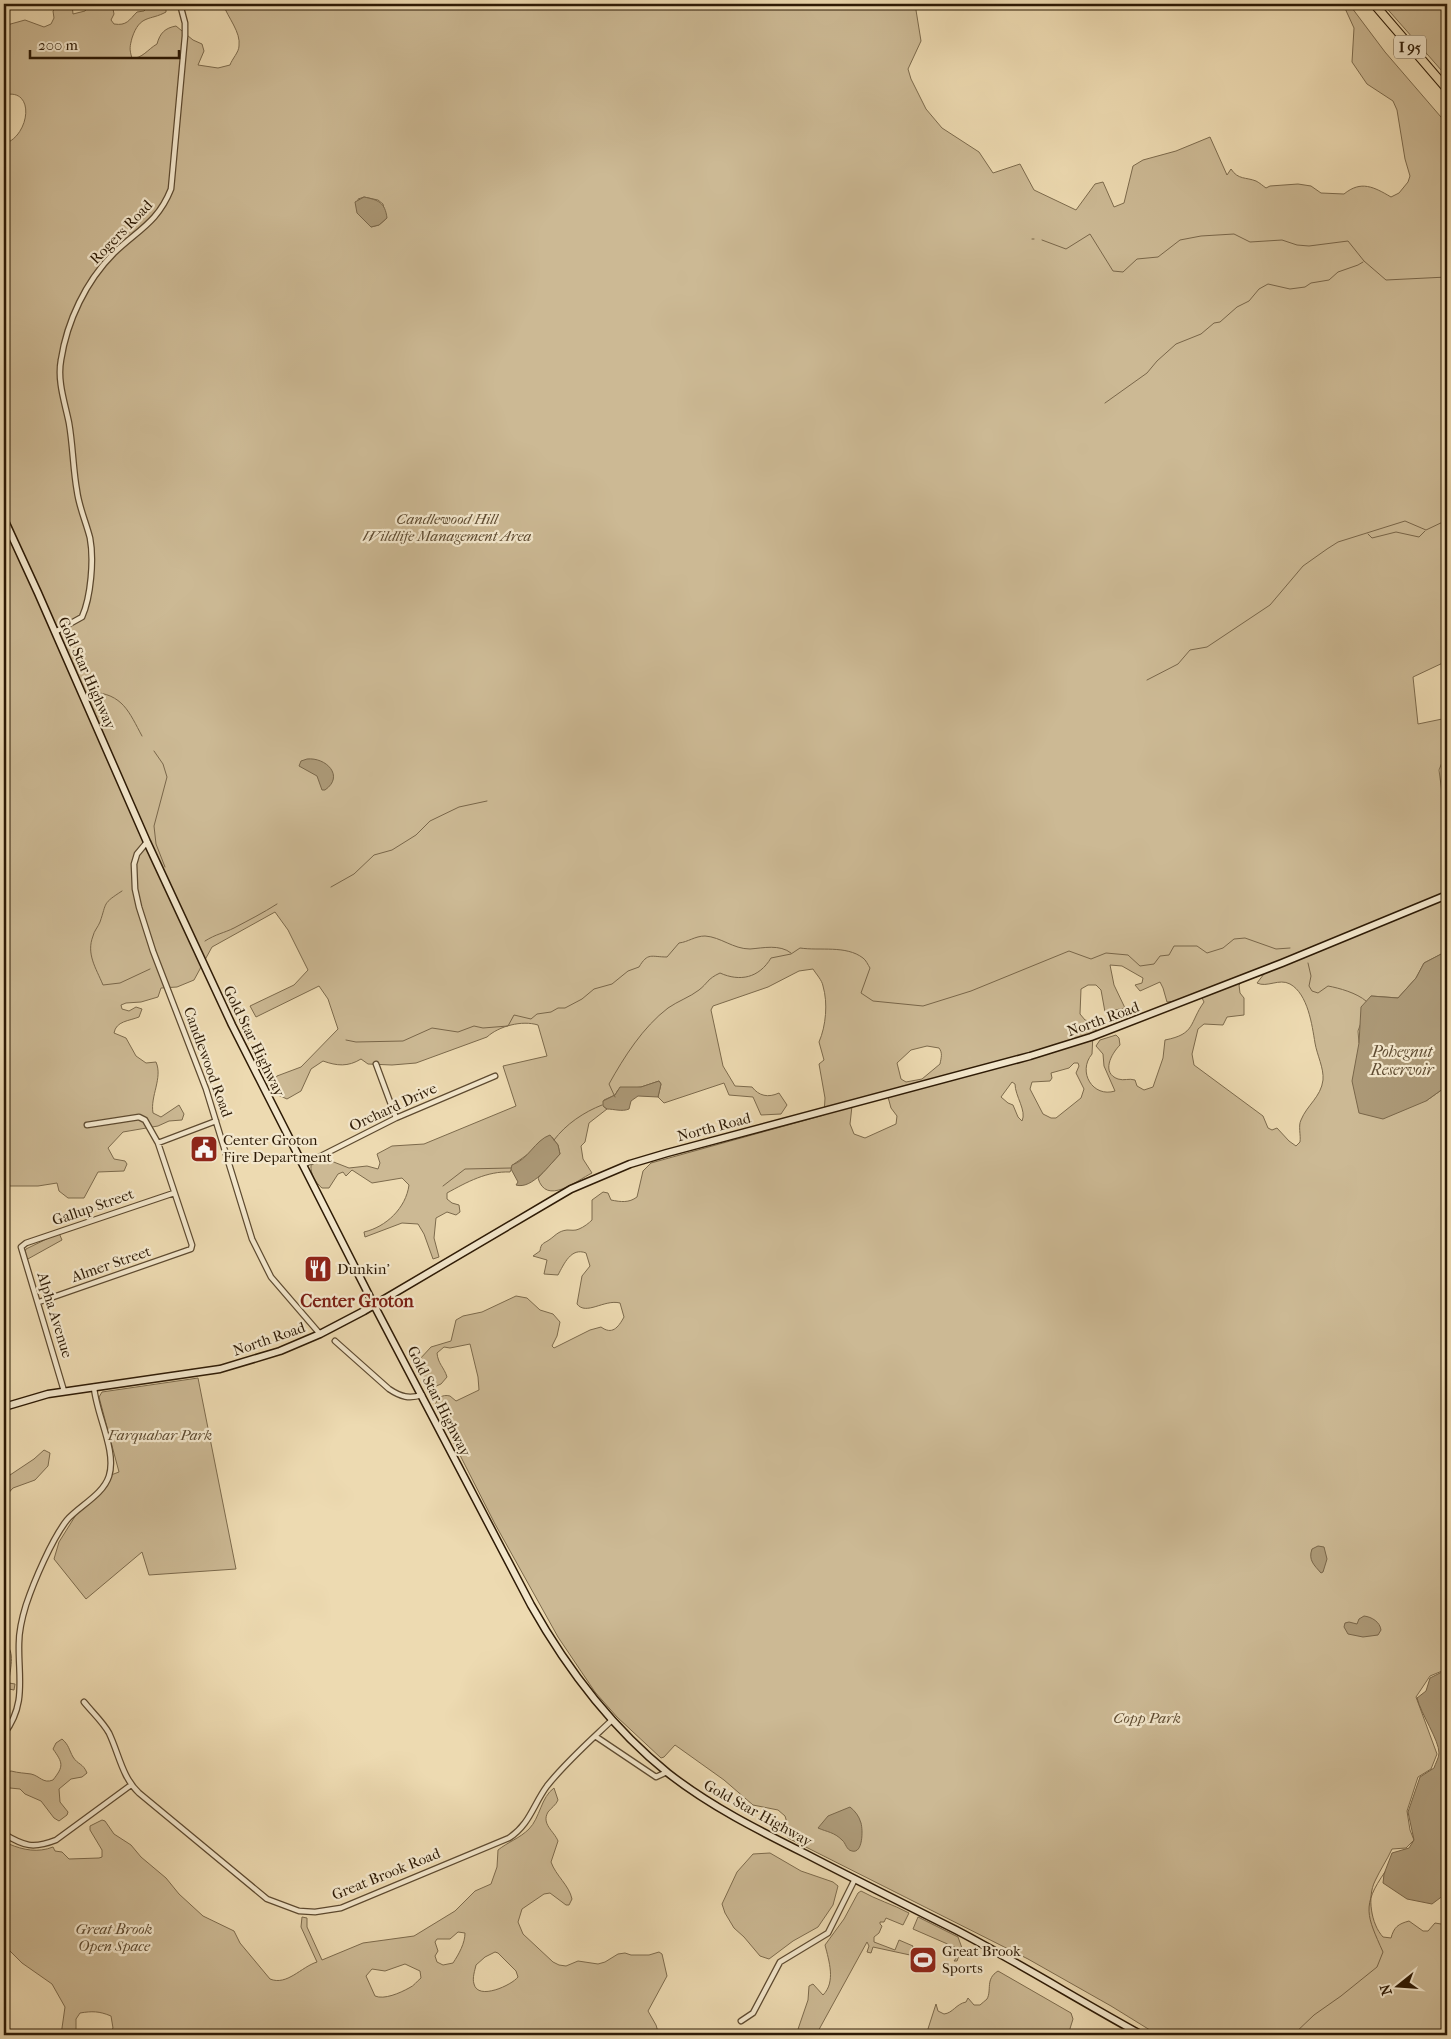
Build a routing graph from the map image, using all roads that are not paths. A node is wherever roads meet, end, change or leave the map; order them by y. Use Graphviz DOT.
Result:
graph roads {
  1 [pos="180,4"];
  2 [pos="1374,4"];
  3 [pos="1447,89"];
  4 [pos="4,519"];
  5 [pos="55,632"];
  6 [pos="1447,768"];
  7 [pos="1447,795"];
  8 [pos="147,842"];
  9 [pos="1447,895"];
  10 [pos="376,1064"];
  11 [pos="495,1076"];
  12 [pos="396,1118"];
  13 [pos="216,1121"];
  14 [pos="87,1125"];
  15 [pos="158,1143"];
  16 [pos="303,1165"];
  17 [pos="174,1193"];
  18 [pos="21,1247"];
  19 [pos="39,1302"];
  20 [pos="374,1305"];
  21 [pos="320,1334"];
  22 [pos="335,1341"];
  23 [pos="94,1387"];
  24 [pos="64,1391"];
  25 [pos="422,1394"];
  26 [pos="4,1407"];
  27 [pos="84,1702"];
  28 [pos="612,1720"];
  29 [pos="4,1734"];
  30 [pos="595,1736"];
  31 [pos="667,1772"];
  32 [pos="131,1785"];
  33 [pos="4,1835"];
  34 [pos="855,1880"];
  35 [pos="741,2021"];
  36 [pos="1139,2035"];
  1 -- 5 [label="street, Rogers Road"];
  2 -- 3 [label="highway, I 95"];
  4 -- 5 [label="main road, Gold Star Highway"];
  5 -- 8 [label="main road, Gold Star Highway"];
  6 -- 7 [label="street"];
  8 -- 13 [label="street, Candlewood Road"];
  8 -- 16 [label="main road, Gold Star Highway"];
  9 -- 20 [label="main road, North Road"];
  10 -- 12 [label="street"];
  11 -- 12 [label="street, Orchard Drive"];
  12 -- 16 [label="street, Orchard Drive"];
  13 -- 15 [label="street"];
  13 -- 21 [label="street, Candlewood Road"];
  14 -- 15 [label="street"];
  15 -- 17 [label="street"];
  16 -- 20 [label="main road, Gold Star Highway"];
  17 -- 18 [label="street, Gallup Street"];
  17 -- 19 [label="street, Almer Street"];
  18 -- 19 [label="street, Alpha Avenue"];
  19 -- 24 [label="street, Alpha Avenue"];
  20 -- 21 [label="main road, North Road"];
  20 -- 25 [label="main road, Gold Star Highway"];
  21 -- 23 [label="main road, North Road"];
  22 -- 25 [label="street"];
  23 -- 24 [label="main road, North Road"];
  23 -- 29 [label="street"];
  24 -- 26 [label="main road, North Road"];
  25 -- 28 [label="main road, Gold Star Highway"];
  27 -- 32 [label="street, Great Brook Road"];
  28 -- 30 [label="street, Great Brook Road"];
  28 -- 31 [label="main road, Gold Star Highway"];
  30 -- 31 [label="street"];
  30 -- 32 [label="street, Great Brook Road"];
  31 -- 34 [label="main road, Gold Star Highway"];
  32 -- 33 [label="street"];
  34 -- 35 [label="street"];
  34 -- 36 [label="main road, Gold Star Highway"];
}
